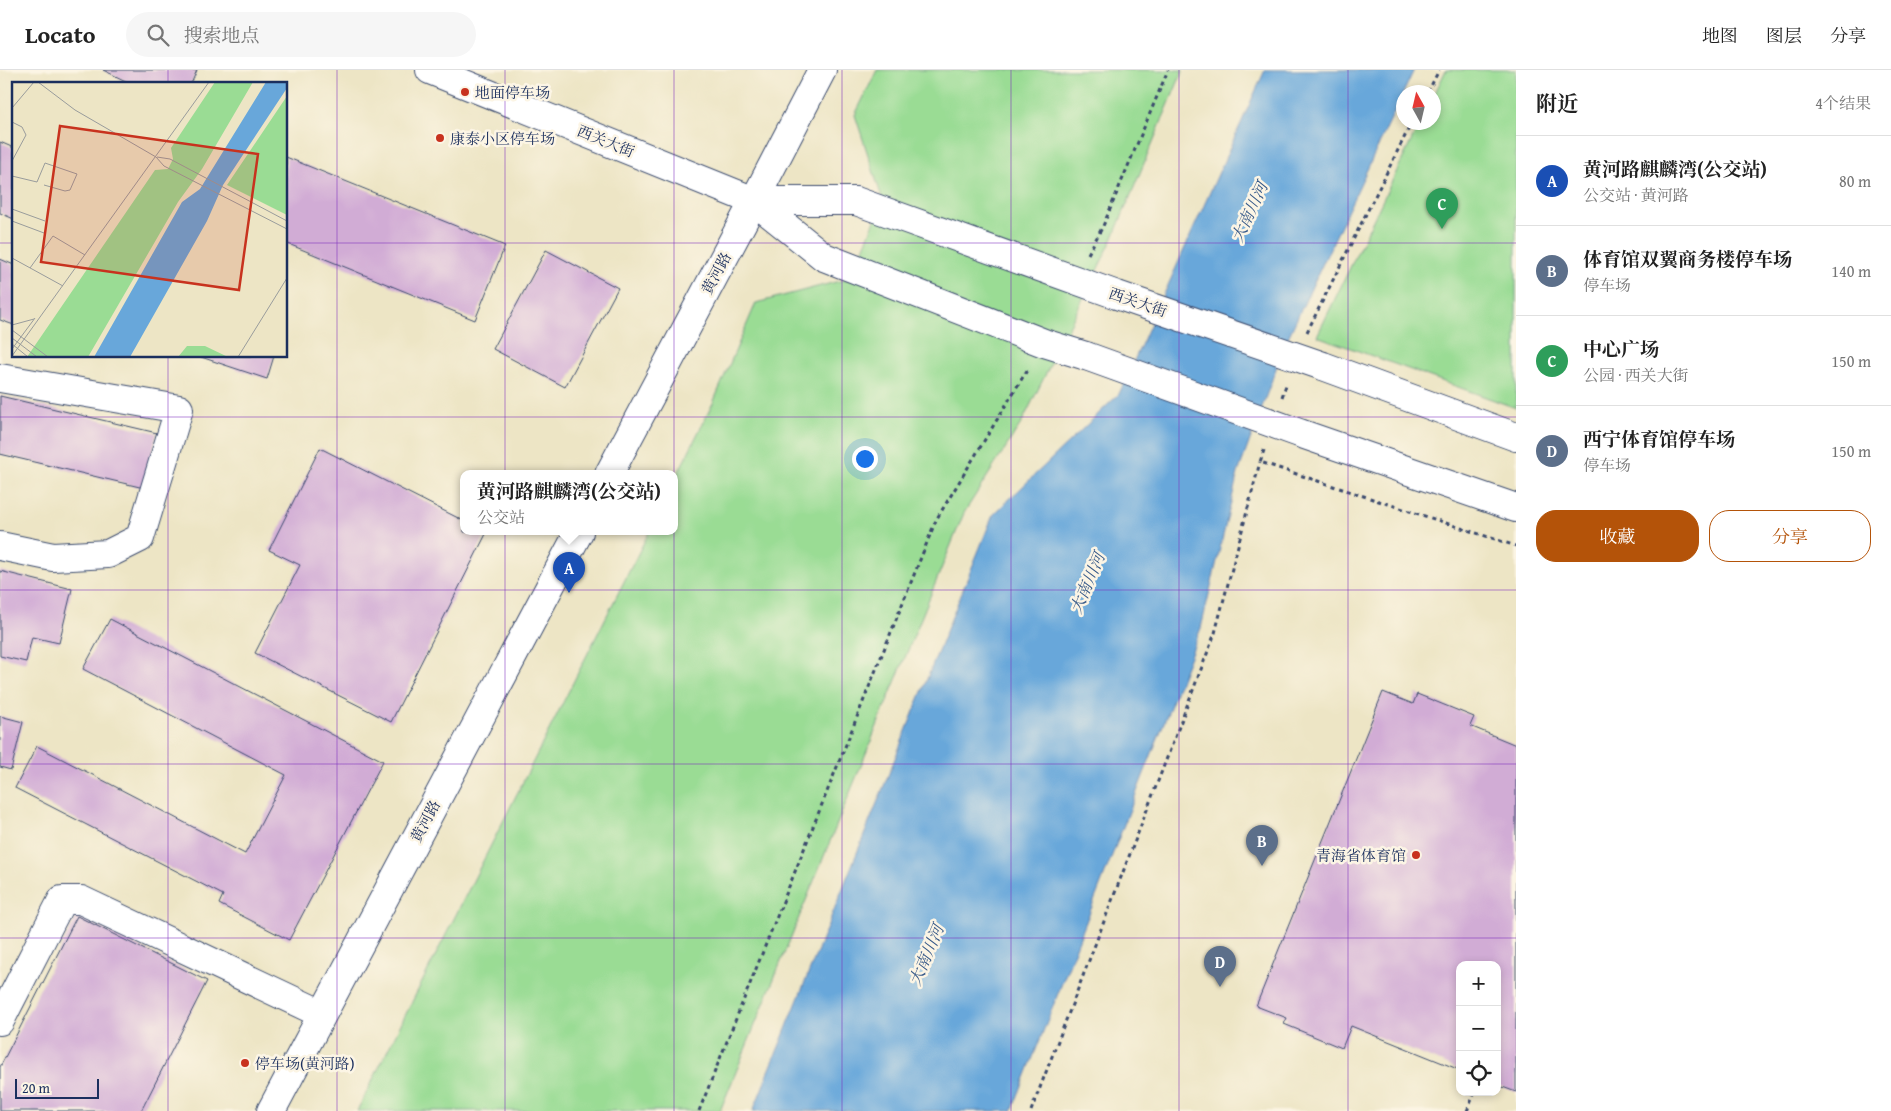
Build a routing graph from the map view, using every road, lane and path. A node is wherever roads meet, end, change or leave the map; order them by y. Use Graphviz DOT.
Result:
graph roads {
  1 [pos="430,70"];
  2 [pos="822,70"];
  3 [pos="1168,70"];
  4 [pos="1439,70"];
  5 [pos="1432,85"];
  6 [pos="754,201"];
  7 [pos="1075,280"];
  8 [pos="1044,343"];
  9 [pos="0,378"];
  10 [pos="1516,437"];
  11 [pos="1260,462"];
  12 [pos="611,470"];
  13 [pos="1516,508"];
  14 [pos="577,535"];
  15 [pos="0,546"];
  16 [pos="322,1014"];
  17 [pos="0,1021"];
  18 [pos="1473,1096"];
  19 [pos="271,1111"];
  20 [pos="699,1111"];
  21 [pos="1031,1111"];
  22 [pos="1467,1111"];
  1 -- 6 [label="main road, 西关大街"];
  2 -- 6 [label="main road, 黄河路"];
  3 -- 7 [label="path"];
  4 -- 5 [label="path"];
  6 -- 7 [label="main road, 西关大街"];
  6 -- 8 [label="main road, 西关大街"];
  6 -- 12 [label="main road, 黄河路"];
  7 -- 10 [label="main road, 西关大街, bridge"];
  8 -- 13 [label="main road, 西关大街, bridge"];
  8 -- 20 [label="path"];
  9 -- 15 [label="main road"];
  11 -- 21 [label="path"];
  14 -- 16 [label="main road, 黄河路"];
  16 -- 17 [label="main road"];
  16 -- 19 [label="main road, 黄河路"];
  18 -- 22 [label="path"];
}
